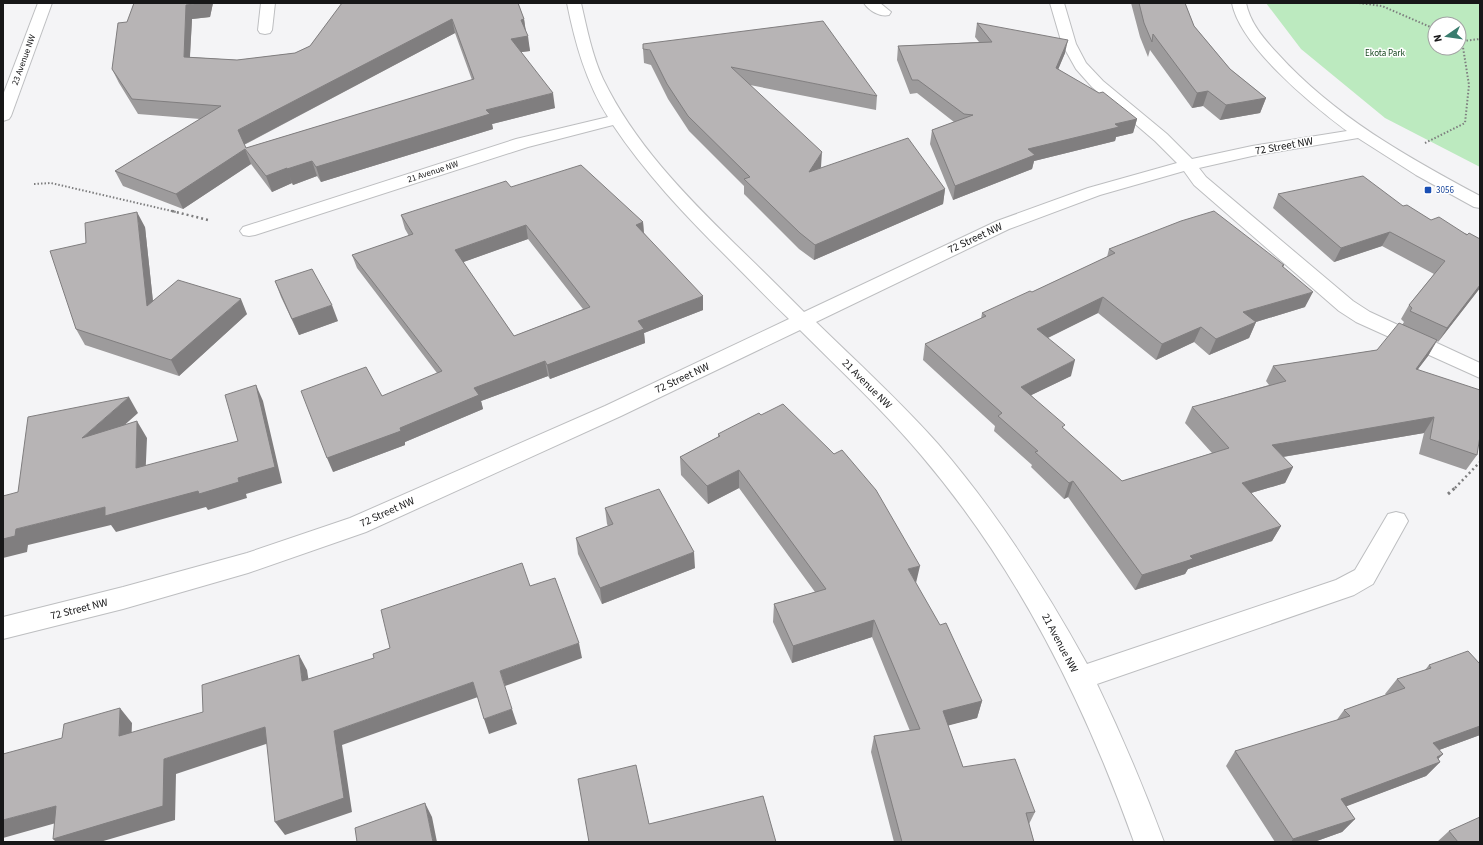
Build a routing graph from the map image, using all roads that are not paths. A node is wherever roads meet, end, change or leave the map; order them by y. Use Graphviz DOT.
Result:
graph roads {
  1 [pos="45,3"];
  2 [pos="268,3"];
  3 [pos="574,3"];
  4 [pos="871,3"];
  5 [pos="1057,3"];
  6 [pos="1239,3"];
  7 [pos="884,12"];
  8 [pos="265,30"];
  9 [pos="3,116"];
  10 [pos="618,119"];
  11 [pos="1361,133"];
  12 [pos="1189,165"];
  13 [pos="1480,203"];
  14 [pos="249,231"];
  15 [pos="802,321"];
  16 [pos="1480,371"];
  17 [pos="1396,521"];
  18 [pos="3,628"];
  19 [pos="1080,678"];
  20 [pos="1149,842"];
  1 -- 9 [label="street, 23 Avenue NW"];
  2 -- 8 [label="street"];
  3 -- 10 [label="street, 21 Avenue NW"];
  4 -- 7 [label="street"];
  5 -- 12 [label="street"];
  6 -- 11 [label="street"];
  10 -- 14 [label="street, 21 Avenue NW"];
  10 -- 15 [label="street, 21 Avenue NW"];
  11 -- 12 [label="street, 72 Street NW"];
  11 -- 13 [label="street"];
  12 -- 15 [label="street, 72 Street NW"];
  12 -- 16 [label="street"];
  15 -- 18 [label="street, 72 Street NW"];
  15 -- 19 [label="street, 21 Avenue NW"];
  17 -- 19 [label="street, 21 Avenue NW"];
  19 -- 20 [label="street, 21 Avenue NW"];
}
